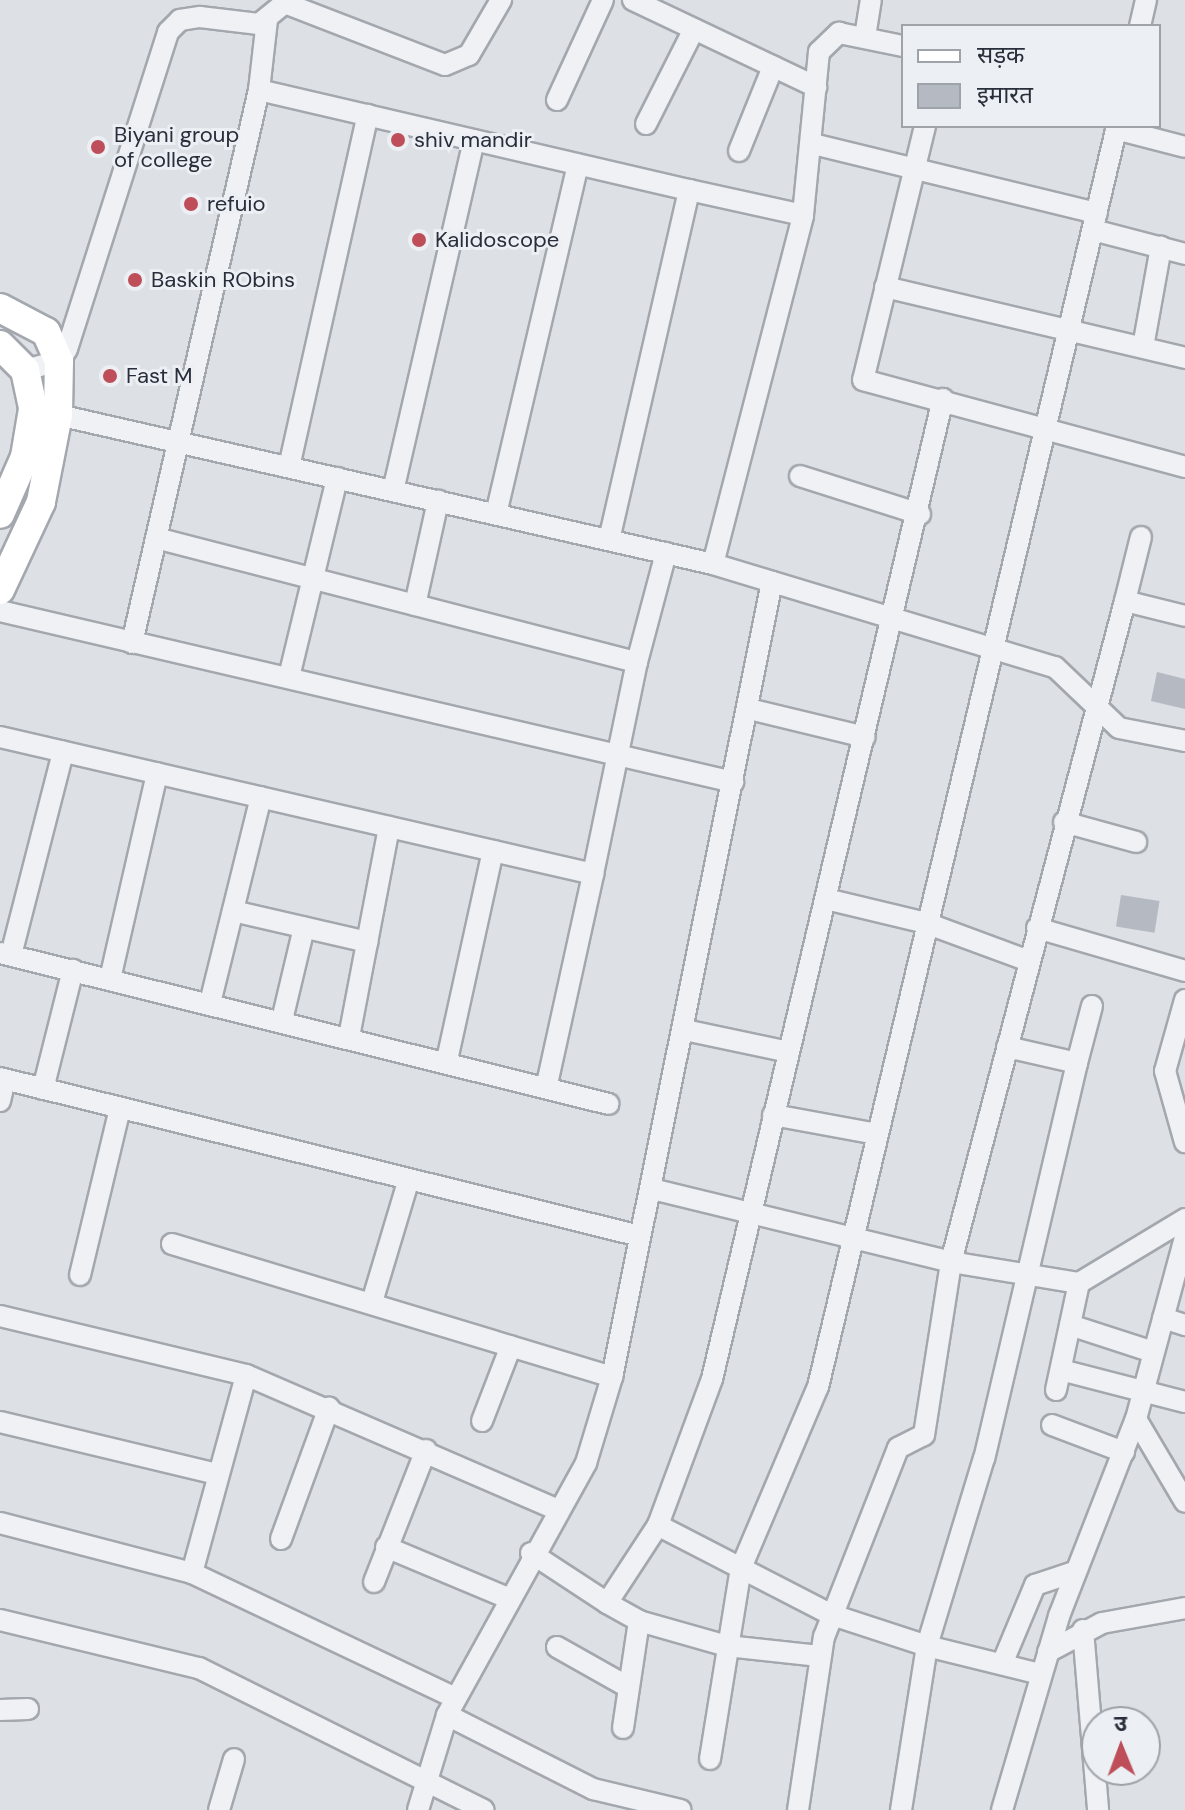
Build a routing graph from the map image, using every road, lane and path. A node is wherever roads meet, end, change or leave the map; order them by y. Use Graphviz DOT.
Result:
graph roads {
  1 [pos="501,0"];
  2 [pos="603,0"];
  3 [pos="633,0"];
  4 [pos="871,0"];
  5 [pos="1146,0"];
  6 [pos="288,2"];
  7 [pos="267,20"];
  8 [pos="1140,24"];
  9 [pos="694,29"];
  10 [pos="865,37"];
  11 [pos="901,46"];
  12 [pos="773,67"];
  13 [pos="816,87"];
  14 [pos="259,90"];
  15 [pos="557,100"];
  16 [pos="368,115"];
  17 [pos="646,124"];
  18 [pos="925,128"];
  19 [pos="1117,128"];
  20 [pos="1120,128"];
  21 [pos="474,140"];
  22 [pos="813,144"];
  23 [pos="1185,147"];
  24 [pos="739,151"];
  25 [pos="578,164"];
  26 [pos="914,172"];
  27 [pos="689,190"];
  28 [pos="803,215"];
  29 [pos="1095,222"];
  30 [pos="1161,247"];
  31 [pos="1185,254"];
  32 [pos="885,287"];
  33 [pos="0,308"];
  34 [pos="1069,328"];
  35 [pos="0,345"];
  36 [pos="1143,347"];
  37 [pos="1185,358"];
  38 [pos="59,361"];
  39 [pos="25,370"];
  40 [pos="943,399"];
  41 [pos="46,412"];
  42 [pos="1044,426"];
  43 [pos="179,442"];
  44 [pos="289,467"];
  45 [pos="1185,467"];
  46 [pos="800,476"];
  47 [pos="337,478"];
  48 [pos="393,491"];
  49 [pos="438,501"];
  50 [pos="0,514"];
  51 [pos="496,514"];
  52 [pos="920,514"];
  53 [pos="1141,537"];
  54 [pos="156,538"];
  55 [pos="609,540"];
  56 [pos="666,553"];
  57 [pos="713,564"];
  58 [pos="312,578"];
  59 [pos="772,582"];
  60 [pos="0,590"];
  61 [pos="1125,601"];
  62 [pos="415,605"];
  63 [pos="0,611"];
  64 [pos="1185,616"];
  65 [pos="894,619"];
  66 [pos="132,643"];
  67 [pos="991,649"];
  68 [pos="637,662"];
  69 [pos="289,677"];
  70 [pos="749,709"];
  71 [pos="1093,710"];
  72 [pos="0,737"];
  73 [pos="865,737"];
  74 [pos="1185,741"];
  75 [pos="63,752"];
  76 [pos="616,755"];
  77 [pos="157,773"];
  78 [pos="733,782"];
  79 [pos="261,797"];
  80 [pos="1064,822"];
  81 [pos="389,827"];
  82 [pos="1136,842"];
  83 [pos="493,851"];
  84 [pos="593,874"];
  85 [pos="826,899"];
  86 [pos="233,911"];
  87 [pos="926,923"];
  88 [pos="304,928"];
  89 [pos="1037,928"];
  90 [pos="367,942"];
  91 [pos="5,954"];
  92 [pos="1029,961"];
  93 [pos="73,970"];
  94 [pos="1185,971"];
  95 [pos="110,979"];
  96 [pos="1185,1000"];
  97 [pos="210,1003"];
  98 [pos="1092,1006"];
  99 [pos="282,1020"];
  100 [pos="685,1030"];
  101 [pos="349,1037"];
  102 [pos="1007,1047"];
  103 [pos="789,1052"];
  104 [pos="447,1060"];
  105 [pos="1077,1063"];
  106 [pos="2,1079"];
  107 [pos="547,1084"];
  108 [pos="43,1089"];
  109 [pos="0,1101"];
  110 [pos="609,1104"];
  111 [pos="120,1108"];
  112 [pos="773,1115"];
  113 [pos="877,1134"];
  114 [pos="1185,1142"];
  115 [pos="409,1179"];
  116 [pos="652,1189"];
  117 [pos="750,1212"];
  118 [pos="1185,1219"];
  119 [pos="640,1236"];
  120 [pos="853,1237"];
  121 [pos="1185,1238"];
  122 [pos="172,1244"];
  123 [pos="951,1262"];
  124 [pos="80,1275"];
  125 [pos="1025,1278"];
  126 [pos="1079,1283"];
  127 [pos="372,1302"];
  128 [pos="0,1316"];
  129 [pos="1163,1318"];
  130 [pos="1070,1325"];
  131 [pos="1185,1325"];
  132 [pos="511,1346"];
  133 [pos="1153,1352"];
  134 [pos="246,1375"];
  135 [pos="612,1377"];
  136 [pos="1144,1390"];
  137 [pos="1185,1402"];
  138 [pos="329,1408"];
  139 [pos="1136,1419"];
  140 [pos="482,1421"];
  141 [pos="0,1422"];
  142 [pos="1052,1425"];
  143 [pos="426,1450"];
  144 [pos="1124,1452"];
  145 [pos="216,1474"];
  146 [pos="1185,1502"];
  147 [pos="558,1510"];
  148 [pos="0,1523"];
  149 [pos="658,1525"];
  150 [pos="281,1539"];
  151 [pos="386,1547"];
  152 [pos="531,1553"];
  153 [pos="741,1568"];
  154 [pos="1074,1572"];
  155 [pos="192,1573"];
  156 [pos="374,1582"];
  157 [pos="508,1598"];
  158 [pos="607,1603"];
  159 [pos="1185,1608"];
  160 [pos="832,1615"];
  161 [pos="0,1620"];
  162 [pos="639,1621"];
  163 [pos="1083,1630"];
  164 [pos="727,1646"];
  165 [pos="927,1646"];
  166 [pos="557,1647"];
  167 [pos="1048,1652"];
  168 [pos="819,1656"];
  169 [pos="1002,1664"];
  170 [pos="1040,1674"];
  171 [pos="628,1687"];
  172 [pos="451,1707"];
  173 [pos="28,1709"];
  174 [pos="0,1710"];
  175 [pos="623,1728"];
  176 [pos="234,1759"];
  177 [pos="710,1759"];
  178 [pos="424,1780"];
  179 [pos="219,1810"];
  180 [pos="418,1810"];
  181 [pos="484,1810"];
  182 [pos="681,1810"];
  183 [pos="798,1810"];
  184 [pos="901,1810"];
  185 [pos="1002,1810"];
  186 [pos="1098,1810"];
  1 -- 6 [label="street"];
  2 -- 15 [label="street"];
  3 -- 9 [label="street"];
  4 -- 10 [label="street"];
  5 -- 8 [label="street"];
  6 -- 7 [label="street"];
  7 -- 14 [label="street"];
  7 -- 38 [label="street"];
  9 -- 12 [label="street"];
  9 -- 17 [label="street"];
  10 -- 11 [label="street"];
  10 -- 13 [label="street"];
  12 -- 13 [label="street"];
  12 -- 24 [label="street"];
  13 -- 22 [label="street"];
  14 -- 16 [label="street"];
  14 -- 43 [label="street"];
  16 -- 21 [label="street"];
  16 -- 44 [label="street"];
  18 -- 26 [label="street"];
  19 -- 29 [label="street"];
  20 -- 23 [label="street"];
  21 -- 25 [label="street"];
  21 -- 48 [label="street"];
  22 -- 26 [label="street"];
  22 -- 28 [label="street"];
  25 -- 27 [label="street"];
  25 -- 51 [label="street"];
  26 -- 29 [label="street"];
  26 -- 32 [label="street"];
  27 -- 28 [label="street"];
  27 -- 55 [label="street"];
  28 -- 57 [label="street"];
  29 -- 30 [label="street"];
  29 -- 34 [label="street"];
  30 -- 31 [label="street"];
  30 -- 36 [label="street"];
  32 -- 34 [label="street"];
  32 -- 40 [label="street"];
  33 -- 38 [label="street"];
  34 -- 36 [label="street"];
  34 -- 42 [label="street"];
  35 -- 39 [label="street"];
  36 -- 37 [label="street"];
  38 -- 39 [label="street"];
  38 -- 41 [label="street"];
  39 -- 41 [label="street"];
  40 -- 42 [label="street"];
  40 -- 52 [label="street"];
  41 -- 43 [label="street"];
  41 -- 50 [label="street"];
  41 -- 60 [label="street"];
  42 -- 45 [label="street"];
  42 -- 67 [label="street"];
  43 -- 44 [label="street"];
  43 -- 54 [label="street"];
  44 -- 47 [label="street"];
  46 -- 52 [label="street"];
  47 -- 48 [label="street"];
  47 -- 58 [label="street"];
  48 -- 49 [label="street"];
  49 -- 51 [label="street"];
  49 -- 62 [label="street"];
  51 -- 55 [label="street"];
  52 -- 65 [label="street"];
  53 -- 61 [label="street"];
  54 -- 58 [label="street"];
  54 -- 66 [label="street"];
  55 -- 56 [label="street"];
  56 -- 57 [label="street"];
  56 -- 68 [label="street"];
  57 -- 59 [label="street"];
  58 -- 62 [label="street"];
  58 -- 69 [label="street"];
  59 -- 65 [label="street"];
  59 -- 70 [label="street"];
  61 -- 64 [label="street"];
  61 -- 71 [label="street"];
  62 -- 68 [label="street"];
  63 -- 66 [label="street"];
  65 -- 67 [label="street"];
  65 -- 73 [label="street"];
  66 -- 69 [label="street"];
  67 -- 71 [label="street"];
  67 -- 87 [label="street"];
  68 -- 76 [label="street"];
  69 -- 76 [label="street"];
  70 -- 73 [label="street"];
  70 -- 78 [label="street"];
  71 -- 74 [label="street"];
  71 -- 80 [label="street"];
  72 -- 75 [label="street"];
  73 -- 85 [label="street"];
  75 -- 77 [label="street"];
  75 -- 91 [label="street"];
  76 -- 78 [label="street"];
  76 -- 84 [label="street"];
  77 -- 79 [label="street"];
  77 -- 95 [label="street"];
  78 -- 100 [label="street"];
  79 -- 81 [label="street"];
  79 -- 86 [label="street"];
  80 -- 82 [label="street"];
  80 -- 89 [label="street"];
  81 -- 83 [label="street"];
  81 -- 90 [label="street"];
  83 -- 84 [label="street"];
  83 -- 104 [label="street"];
  84 -- 107 [label="street"];
  85 -- 87 [label="street"];
  85 -- 103 [label="street"];
  86 -- 88 [label="street"];
  86 -- 97 [label="street"];
  87 -- 92 [label="street"];
  87 -- 113 [label="street"];
  88 -- 90 [label="street"];
  88 -- 99 [label="street"];
  89 -- 92 [label="street"];
  89 -- 94 [label="street"];
  90 -- 101 [label="street"];
  91 -- 93 [label="street"];
  92 -- 102 [label="street"];
  93 -- 95 [label="street"];
  93 -- 108 [label="street"];
  95 -- 97 [label="street"];
  96 -- 114 [label="street"];
  97 -- 99 [label="street"];
  98 -- 105 [label="street"];
  99 -- 101 [label="street"];
  100 -- 103 [label="street"];
  100 -- 116 [label="street"];
  101 -- 104 [label="street"];
  102 -- 105 [label="street"];
  102 -- 123 [label="street"];
  103 -- 112 [label="street"];
  104 -- 107 [label="street"];
  105 -- 125 [label="street"];
  106 -- 108 [label="street"];
  106 -- 109 [label="street"];
  107 -- 110 [label="street"];
  108 -- 111 [label="street"];
  111 -- 115 [label="street"];
  111 -- 124 [label="street"];
  112 -- 113 [label="street"];
  112 -- 117 [label="street"];
  113 -- 120 [label="street"];
  115 -- 119 [label="street"];
  115 -- 127 [label="street"];
  116 -- 117 [label="street"];
  116 -- 119 [label="street"];
  117 -- 120 [label="street"];
  117 -- 149 [label="street"];
  118 -- 126 [label="street"];
  119 -- 135 [label="street"];
  120 -- 123 [label="street"];
  120 -- 153 [label="street"];
  121 -- 129 [label="street"];
  122 -- 127 [label="street"];
  123 -- 125 [label="street"];
  123 -- 160 [label="street"];
  125 -- 126 [label="street"];
  125 -- 165 [label="street"];
  126 -- 130 [label="street"];
  127 -- 132 [label="street"];
  128 -- 134 [label="street"];
  129 -- 131 [label="street"];
  129 -- 133 [label="street"];
  130 -- 133 [label="street"];
  130 -- 136 [label="street"];
  132 -- 135 [label="street"];
  132 -- 140 [label="street"];
  133 -- 136 [label="street"];
  134 -- 138 [label="street"];
  134 -- 145 [label="street"];
  135 -- 147 [label="street"];
  136 -- 137 [label="street"];
  136 -- 139 [label="street"];
  138 -- 143 [label="street"];
  138 -- 150 [label="street"];
  139 -- 144 [label="street"];
  139 -- 146 [label="street"];
  141 -- 145 [label="street"];
  142 -- 144 [label="street"];
  143 -- 147 [label="street"];
  143 -- 151 [label="street"];
  144 -- 154 [label="street"];
  145 -- 155 [label="street"];
  147 -- 152 [label="street"];
  148 -- 155 [label="street"];
  149 -- 153 [label="street"];
  149 -- 158 [label="street"];
  151 -- 156 [label="street"];
  151 -- 157 [label="street"];
  152 -- 157 [label="street"];
  152 -- 158 [label="street"];
  153 -- 160 [label="street"];
  153 -- 164 [label="street"];
  154 -- 167 [label="street"];
  154 -- 169 [label="street"];
  155 -- 172 [label="street"];
  157 -- 172 [label="street"];
  158 -- 162 [label="street"];
  159 -- 163 [label="street"];
  160 -- 165 [label="street"];
  160 -- 168 [label="street"];
  161 -- 178 [label="street"];
  162 -- 164 [label="street"];
  162 -- 171 [label="street"];
  163 -- 167 [label="street"];
  163 -- 186 [label="street"];
  164 -- 168 [label="street"];
  164 -- 177 [label="street"];
  165 -- 169 [label="street"];
  165 -- 184 [label="street"];
  166 -- 171 [label="street"];
  167 -- 170 [label="street"];
  168 -- 183 [label="street"];
  169 -- 170 [label="street"];
  170 -- 185 [label="street"];
  171 -- 175 [label="street"];
  172 -- 178 [label="street"];
  172 -- 182 [label="street"];
  173 -- 174 [label="street"];
  176 -- 179 [label="street"];
  178 -- 180 [label="street"];
  178 -- 181 [label="street"];
}
